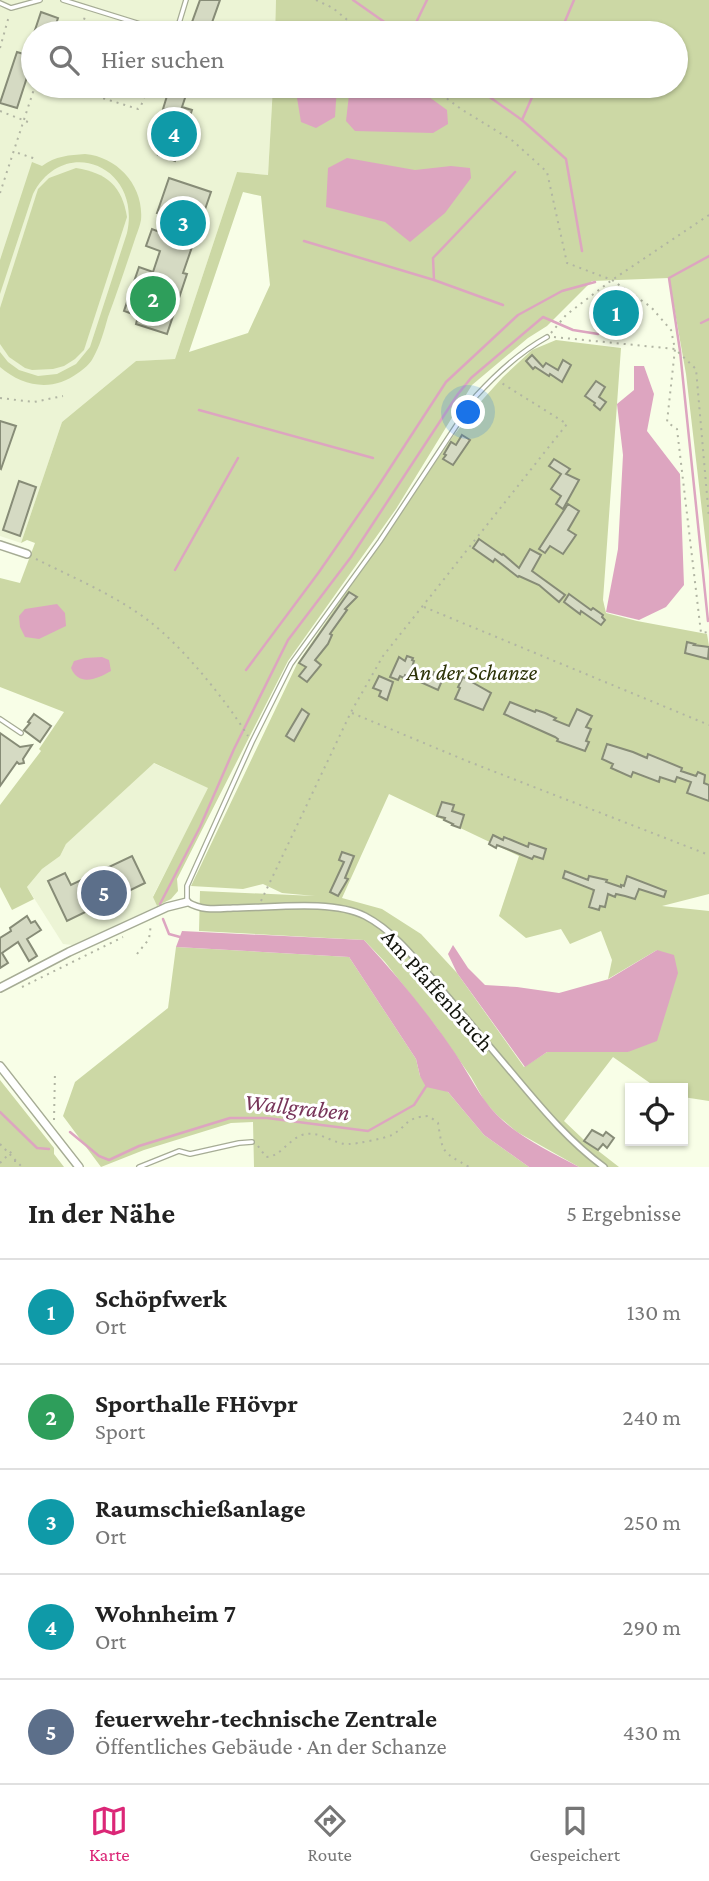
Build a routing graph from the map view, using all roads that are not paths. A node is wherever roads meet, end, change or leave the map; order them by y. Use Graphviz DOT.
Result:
graph roads {
  1 [pos="40,0"];
  2 [pos="63,0"];
  3 [pos="186,0"];
  4 [pos="0,4"];
  5 [pos="128,21"];
  6 [pos="180,21"];
  7 [pos="547,337"];
  8 [pos="0,545"];
  9 [pos="27,554"];
  10 [pos="0,719"];
  11 [pos="21,733"];
  12 [pos="187,902"];
  13 [pos="0,988"];
  14 [pos="0,1066"];
  15 [pos="251,1142"];
  16 [pos="79,1167"];
  17 [pos="139,1167"];
  18 [pos="604,1167"];
  1 -- 4 [label="lane"];
  2 -- 5 [label="lane"];
  3 -- 6 [label="lane"];
  7 -- 12 [label="lane"];
  8 -- 9 [label="street"];
  10 -- 11 [label="lane"];
  12 -- 13 [label="street"];
  12 -- 18 [label="street, Am Pfaffenbruch"];
  14 -- 16 [label="street"];
  15 -- 17 [label="lane"];
}
